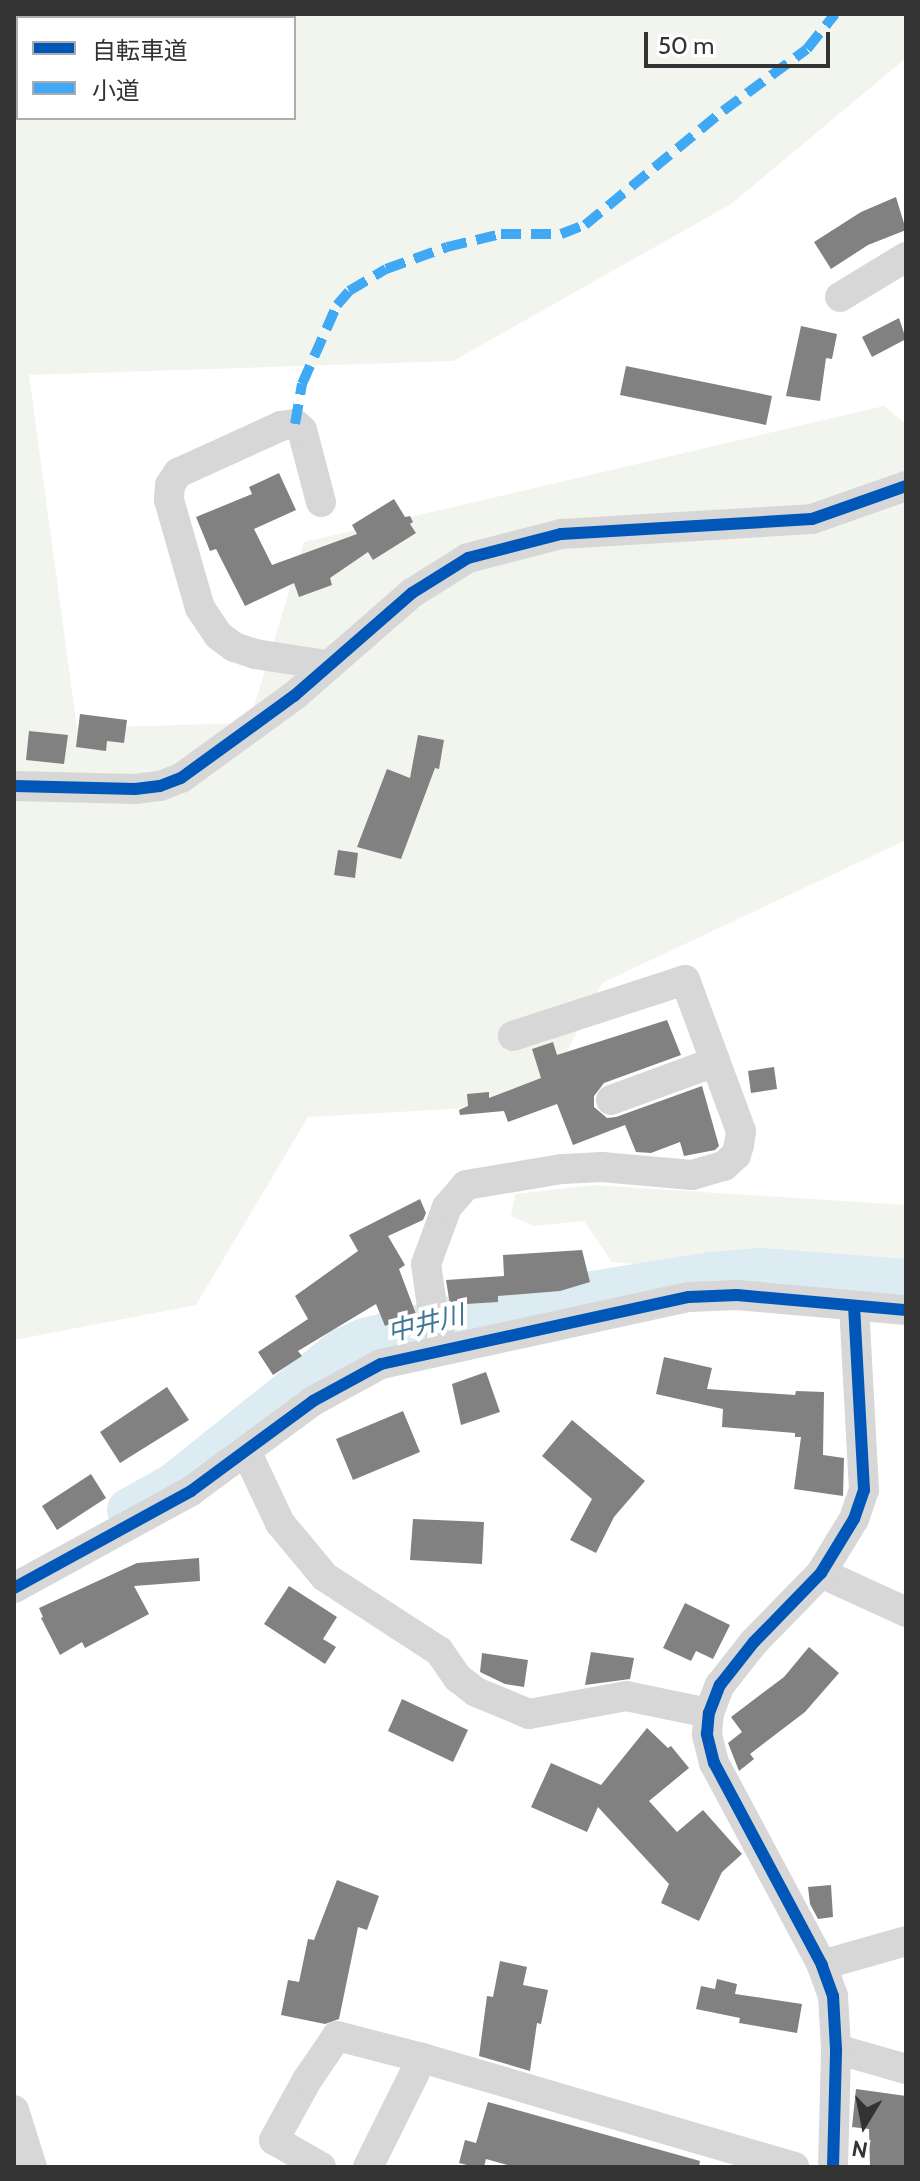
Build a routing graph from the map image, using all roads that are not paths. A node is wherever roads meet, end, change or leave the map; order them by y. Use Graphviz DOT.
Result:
graph roads {
  1 [pos="906,257"];
  2 [pos="840,297"];
  3 [pos="906,486"];
  4 [pos="321,502"];
  5 [pos="326,665"];
  6 [pos="14,786"];
  7 [pos="513,1036"];
  8 [pos="715,1062"];
  9 [pos="611,1100"];
  10 [pos="854,1308"];
  11 [pos="906,1310"];
  12 [pos="442,1344"];
  13 [pos="246,1451"];
  14 [pos="821,1573"];
  15 [pos="14,1588"];
  16 [pos="906,1612"];
  17 [pos="709,1713"];
  18 [pos="906,1941"];
  19 [pos="822,1965"];
  20 [pos="836,2049"];
  21 [pos="422,2058"];
  22 [pos="906,2069"];
  23 [pos="14,2110"];
  24 [pos="32,2167"];
  25 [pos="321,2167"];
  26 [pos="368,2167"];
  27 [pos="794,2167"];
  28 [pos="833,2167"];
  1 -- 2 [label="street"];
  3 -- 5 [label="street"];
  4 -- 5 [label="street"];
  5 -- 6 [label="street"];
  7 -- 8 [label="street"];
  8 -- 9 [label="street"];
  8 -- 12 [label="street"];
  10 -- 11 [label="street"];
  10 -- 12 [label="street"];
  10 -- 14 [label="street"];
  12 -- 13 [label="street"];
  13 -- 15 [label="street"];
  13 -- 17 [label="street"];
  14 -- 16 [label="street"];
  14 -- 17 [label="street"];
  17 -- 19 [label="street"];
  18 -- 19 [label="street"];
  19 -- 20 [label="street"];
  20 -- 22 [label="street"];
  20 -- 28 [label="street"];
  21 -- 25 [label="street"];
  21 -- 26 [label="street"];
  21 -- 27 [label="street"];
  23 -- 24 [label="street"];
}
